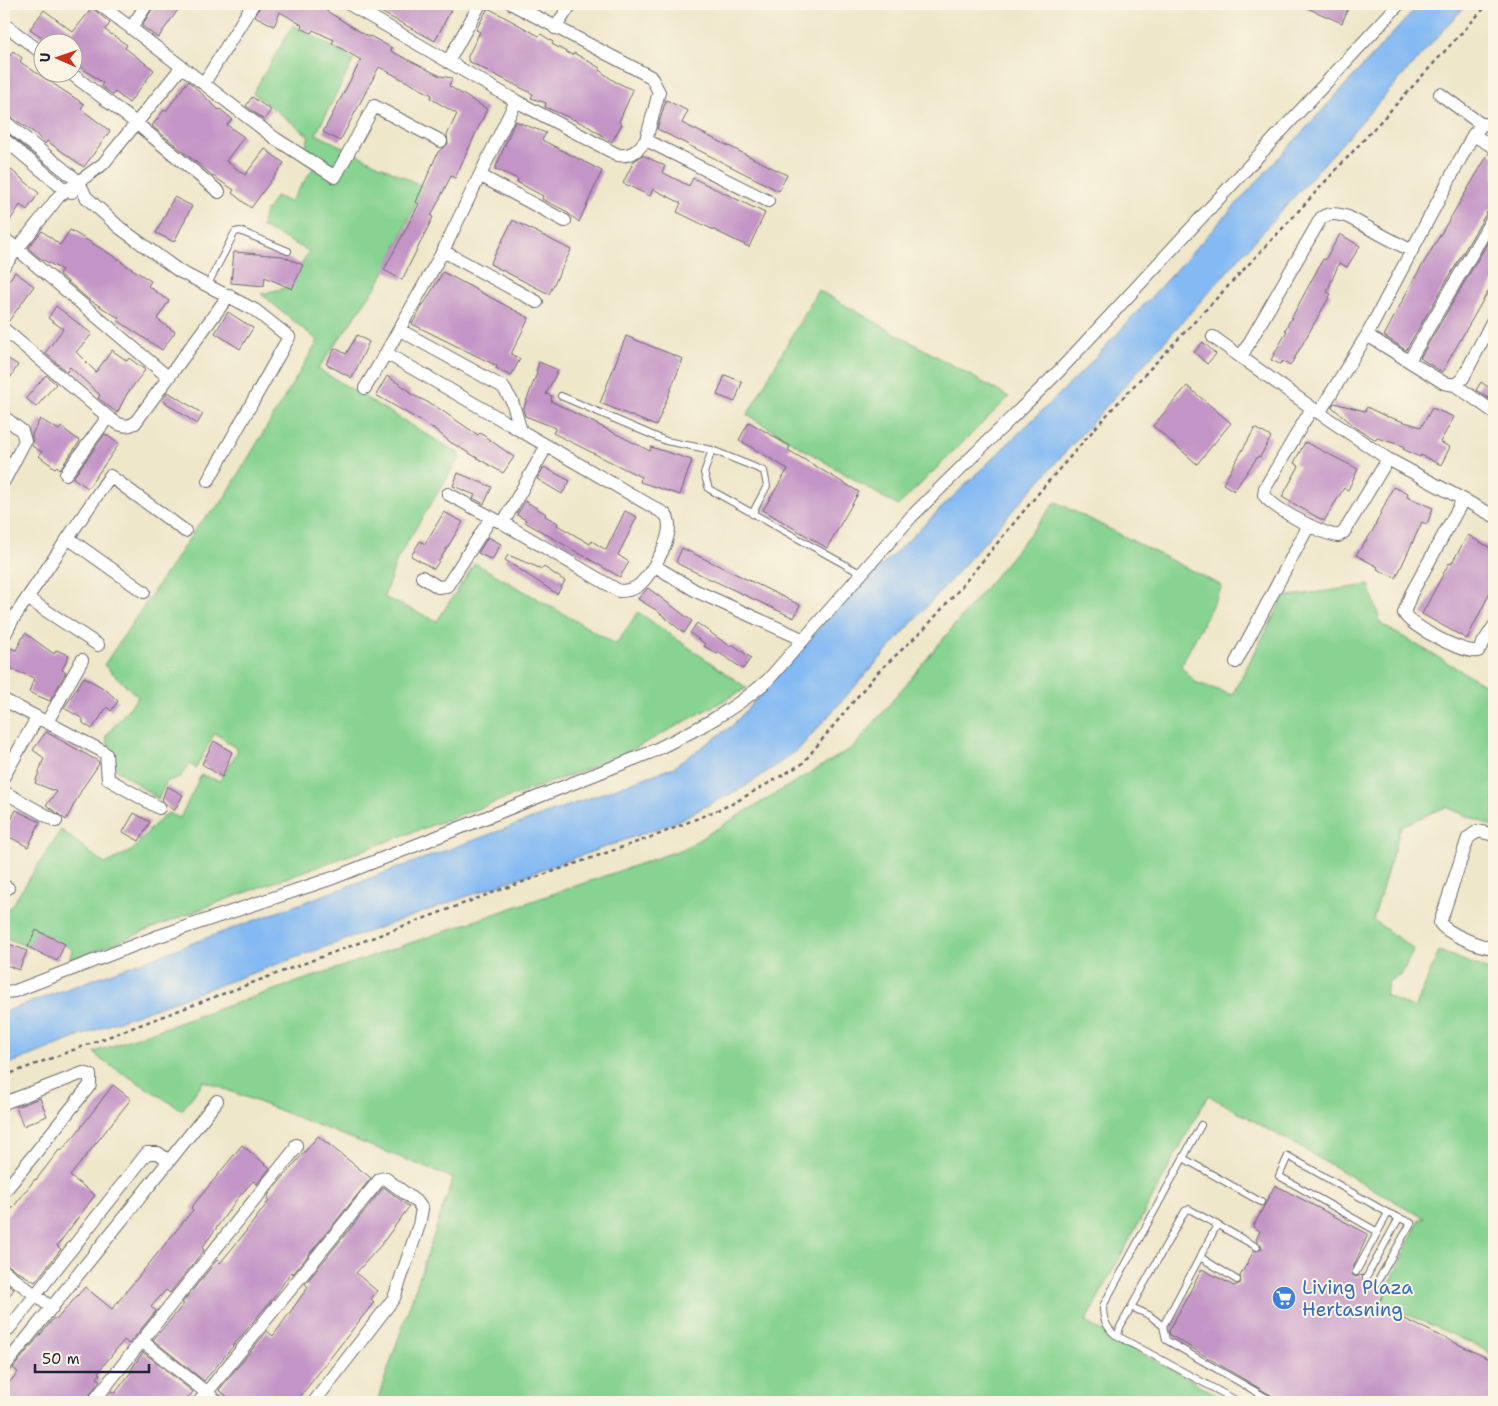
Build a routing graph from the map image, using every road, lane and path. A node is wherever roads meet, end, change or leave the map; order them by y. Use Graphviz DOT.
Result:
graph roads {
  1 [pos="99,4"];
  2 [pos="147,4"];
  3 [pos="254,4"];
  4 [pos="348,4"];
  5 [pos="480,4"];
  6 [pos="512,4"];
  7 [pos="571,4"];
  8 [pos="1399,4"];
  9 [pos="1488,4"];
  10 [pos="4,24"];
  11 [pos="131,28"];
  12 [pos="556,28"];
  13 [pos="32,45"];
  14 [pos="448,62"];
  15 [pos="181,68"];
  16 [pos="82,82"];
  17 [pos="204,83"];
  18 [pos="1440,94"];
  19 [pos="516,100"];
  20 [pos="4,121"];
  21 [pos="136,123"];
  22 [pos="1488,124"];
  23 [pos="1473,135"];
  24 [pos="4,139"];
  25 [pos="646,140"];
  26 [pos="441,141"];
  27 [pos="1494,147"];
  28 [pos="481,176"];
  29 [pos="79,182"];
  30 [pos="66,190"];
  31 [pos="219,192"];
  32 [pos="86,197"];
  33 [pos="768,201"];
  34 [pos="1494,216"];
  35 [pos="565,221"];
  36 [pos="4,238"];
  37 [pos="18,248"];
  38 [pos="1410,250"];
  39 [pos="288,251"];
  40 [pos="443,251"];
  41 [pos="4,266"];
  42 [pos="207,286"];
  43 [pos="229,295"];
  44 [pos="537,302"];
  45 [pos="1494,318"];
  46 [pos="4,328"];
  47 [pos="400,330"];
  48 [pos="1367,335"];
  49 [pos="1213,337"];
  50 [pos="386,353"];
  51 [pos="1241,357"];
  52 [pos="1409,361"];
  53 [pos="168,377"];
  54 [pos="1455,385"];
  55 [pos="365,388"];
  56 [pos="561,396"];
  57 [pos="1316,411"];
  58 [pos="1494,412"];
  59 [pos="4,417"];
  60 [pos="108,417"];
  61 [pos="521,431"];
  62 [pos="546,447"];
  63 [pos="712,450"];
  64 [pos="1388,459"];
  65 [pos="66,474"];
  66 [pos="4,481"];
  67 [pos="208,482"];
  68 [pos="448,494"];
  69 [pos="1463,500"];
  70 [pos="752,514"];
  71 [pos="1494,516"];
  72 [pos="497,520"];
  73 [pos="1308,525"];
  74 [pos="185,530"];
  75 [pos="68,538"];
  76 [pos="655,566"];
  77 [pos="860,573"];
  78 [pos="422,577"];
  79 [pos="144,592"];
  80 [pos="27,598"];
  81 [pos="1494,626"];
  82 [pos="4,636"];
  83 [pos="802,639"];
  84 [pos="98,644"];
  85 [pos="82,660"];
  86 [pos="1236,662"];
  87 [pos="4,700"];
  88 [pos="42,720"];
  89 [pos="4,776"];
  90 [pos="4,792"];
  91 [pos="159,808"];
  92 [pos="56,821"];
  93 [pos="1494,835"];
  94 [pos="1494,948"];
  95 [pos="5,992"];
  96 [pos="4,1076"];
  97 [pos="217,1101"];
  98 [pos="4,1103"];
  99 [pos="1201,1125"];
  100 [pos="296,1145"];
  101 [pos="1183,1158"];
  102 [pos="169,1161"];
  103 [pos="4,1192"];
  104 [pos="1261,1202"];
  105 [pos="1388,1213"];
  106 [pos="1399,1218"];
  107 [pos="1217,1225"];
  108 [pos="1378,1232"];
  109 [pos="1257,1247"];
  110 [pos="1200,1256"];
  111 [pos="4,1271"];
  112 [pos="1238,1280"];
  113 [pos="1376,1284"];
  114 [pos="36,1296"];
  115 [pos="1131,1307"];
  116 [pos="52,1308"];
  117 [pos="1163,1326"];
  118 [pos="4,1335"];
  119 [pos="1118,1336"];
  120 [pos="142,1341"];
  121 [pos="4,1367"];
  122 [pos="203,1398"];
  123 [pos="93,1402"];
  124 [pos="218,1402"];
  125 [pos="314,1402"];
  126 [pos="1239,1402"];
  127 [pos="1274,1402"];
  1 -- 11 [label="street"];
  2 -- 11 [label="street"];
  3 -- 17 [label="street"];
  4 -- 14 [label="street"];
  5 -- 14 [label="street"];
  6 -- 12 [label="street"];
  7 -- 12 [label="street"];
  8 -- 77 [label="street"];
  9 -- 96 [label="path"];
  10 -- 13 [label="street"];
  11 -- 15 [label="street"];
  12 -- 25 [label="street"];
  14 -- 19 [label="street"];
  15 -- 17 [label="street"];
  15 -- 21 [label="street"];
  16 -- 21 [label="street"];
  17 -- 26 [label="street"];
  18 -- 22 [label="street"];
  19 -- 25 [label="street"];
  19 -- 28 [label="street"];
  20 -- 29 [label="street"];
  21 -- 29 [label="street"];
  21 -- 31 [label="street"];
  22 -- 23 [label="street"];
  23 -- 27 [label="street"];
  23 -- 38 [label="street"];
  24 -- 30 [label="street"];
  25 -- 33 [label="street"];
  28 -- 35 [label="street"];
  28 -- 40 [label="street"];
  29 -- 30 [label="street"];
  29 -- 32 [label="street"];
  30 -- 32 [label="street"];
  30 -- 37 [label="street"];
  32 -- 42 [label="street"];
  34 -- 52 [label="street"];
  36 -- 37 [label="street"];
  37 -- 41 [label="street"];
  37 -- 53 [label="street"];
  38 -- 48 [label="street"];
  38 -- 51 [label="street"];
  39 -- 42 [label="lane"];
  40 -- 44 [label="street"];
  40 -- 47 [label="street"];
  42 -- 43 [label="street"];
  43 -- 53 [label="street"];
  43 -- 67 [label="street"];
  45 -- 54 [label="street"];
  46 -- 60 [label="street"];
  47 -- 50 [label="street"];
  47 -- 61 [label="street"];
  48 -- 52 [label="street"];
  48 -- 57 [label="street"];
  49 -- 51 [label="street"];
  50 -- 55 [label="street"];
  50 -- 61 [label="street"];
  51 -- 57 [label="street"];
  52 -- 54 [label="street"];
  53 -- 60 [label="street"];
  54 -- 58 [label="street"];
  56 -- 63 [label="lane"];
  57 -- 64 [label="street"];
  57 -- 73 [label="street"];
  59 -- 66 [label="street"];
  60 -- 65 [label="street"];
  61 -- 62 [label="street"];
  62 -- 72 [label="street"];
  62 -- 76 [label="street"];
  63 -- 70 [label="lane"];
  63 -- 70 [label="lane"];
  64 -- 69 [label="street"];
  64 -- 73 [label="street"];
  68 -- 72 [label="street"];
  69 -- 71 [label="street"];
  69 -- 81 [label="street"];
  70 -- 77 [label="lane"];
  72 -- 76 [label="street"];
  72 -- 78 [label="street"];
  73 -- 86 [label="street"];
  74 -- 75 [label="street"];
  75 -- 79 [label="street"];
  75 -- 80 [label="street"];
  76 -- 83 [label="street"];
  77 -- 83 [label="street"];
  80 -- 82 [label="street"];
  80 -- 84 [label="street"];
  83 -- 95 [label="street"];
  85 -- 88 [label="street"];
  87 -- 88 [label="street"];
  88 -- 89 [label="street"];
  88 -- 91 [label="street"];
  90 -- 92 [label="street"];
  93 -- 94 [label="street"];
  97 -- 102 [label="street"];
  98 -- 103 [label="street"];
  99 -- 101 [label="lane"];
  100 -- 120 [label="street"];
  101 -- 104 [label="lane"];
  101 -- 119 [label="lane"];
  102 -- 114 [label="street"];
  102 -- 116 [label="street"];
  105 -- 106 [label="lane"];
  105 -- 108 [label="lane"];
  105 -- 108 [label="lane"];
  106 -- 108 [label="lane"];
  106 -- 113 [label="lane"];
  107 -- 109 [label="lane"];
  107 -- 110 [label="lane"];
  107 -- 115 [label="lane"];
  110 -- 112 [label="lane"];
  110 -- 117 [label="lane"];
  111 -- 114 [label="street"];
  114 -- 116 [label="street"];
  114 -- 118 [label="street"];
  115 -- 117 [label="lane"];
  115 -- 119 [label="lane"];
  116 -- 121 [label="street"];
  117 -- 127 [label="lane"];
  119 -- 126 [label="lane"];
  120 -- 122 [label="street"];
  120 -- 123 [label="street"];
  122 -- 124 [label="street"];
  122 -- 125 [label="street"];
}
